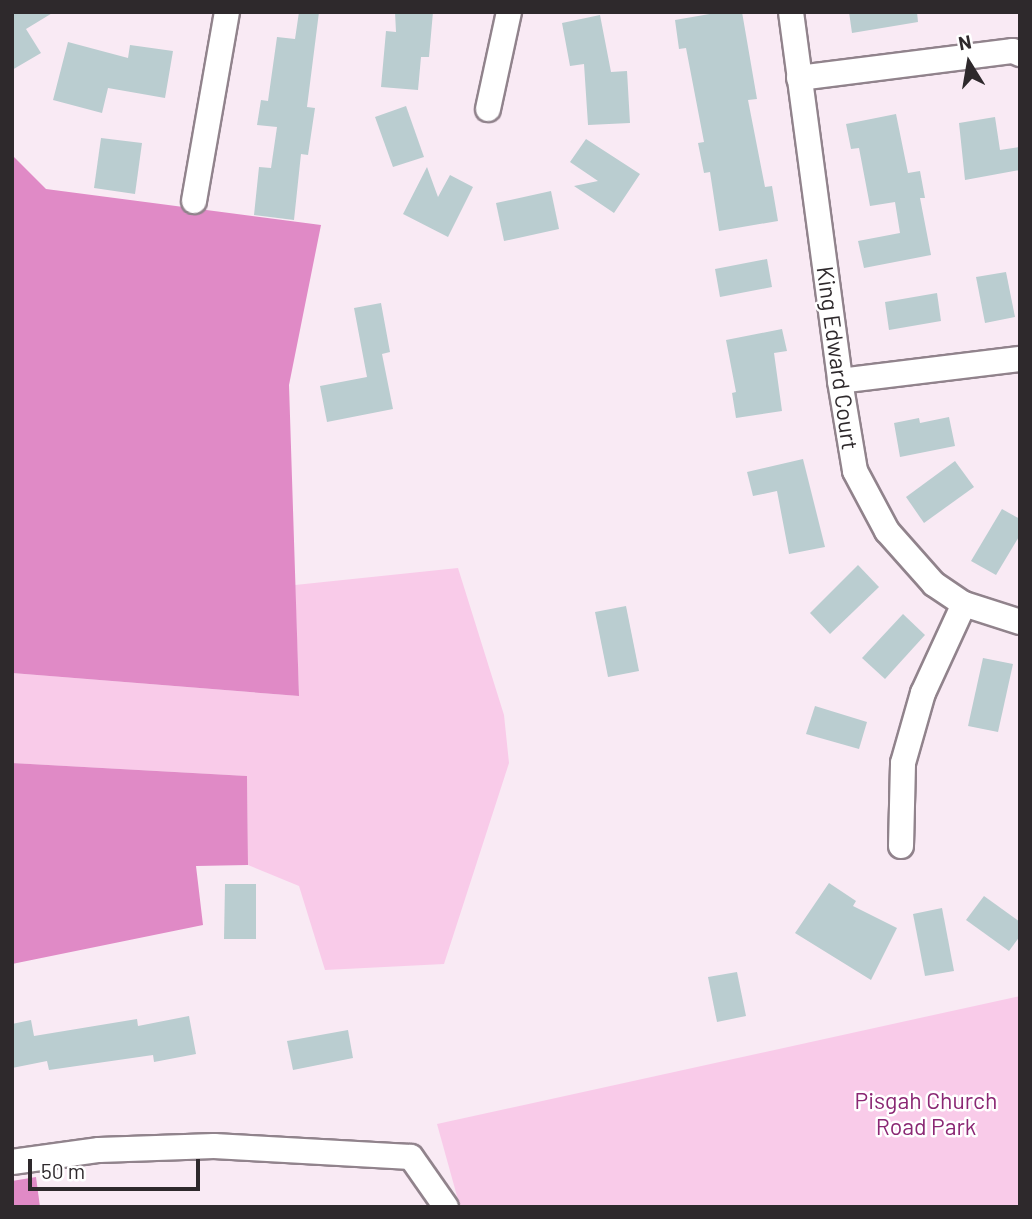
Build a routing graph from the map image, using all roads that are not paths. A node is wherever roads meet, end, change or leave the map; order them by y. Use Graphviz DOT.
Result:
graph roads {
  1 [pos="227,12"];
  2 [pos="509,12"];
  3 [pos="791,12"];
  4 [pos="1020,54"];
  5 [pos="799,78"];
  6 [pos="488,109"];
  7 [pos="194,201"];
  8 [pos="1020,359"];
  9 [pos="840,382"];
  10 [pos="964,604"];
  11 [pos="1020,622"];
  12 [pos="901,846"];
  13 [pos="12,1162"];
  14 [pos="446,1207"];
  1 -- 7 [label="street"];
  2 -- 6 [label="street"];
  3 -- 5 [label="street, King Edward Court"];
  4 -- 5 [label="street"];
  5 -- 9 [label="street, King Edward Court"];
  8 -- 9 [label="street"];
  9 -- 10 [label="street, King Edward Court"];
  10 -- 11 [label="street, King Edward Court"];
  10 -- 12 [label="street"];
  13 -- 14 [label="street"];
}
